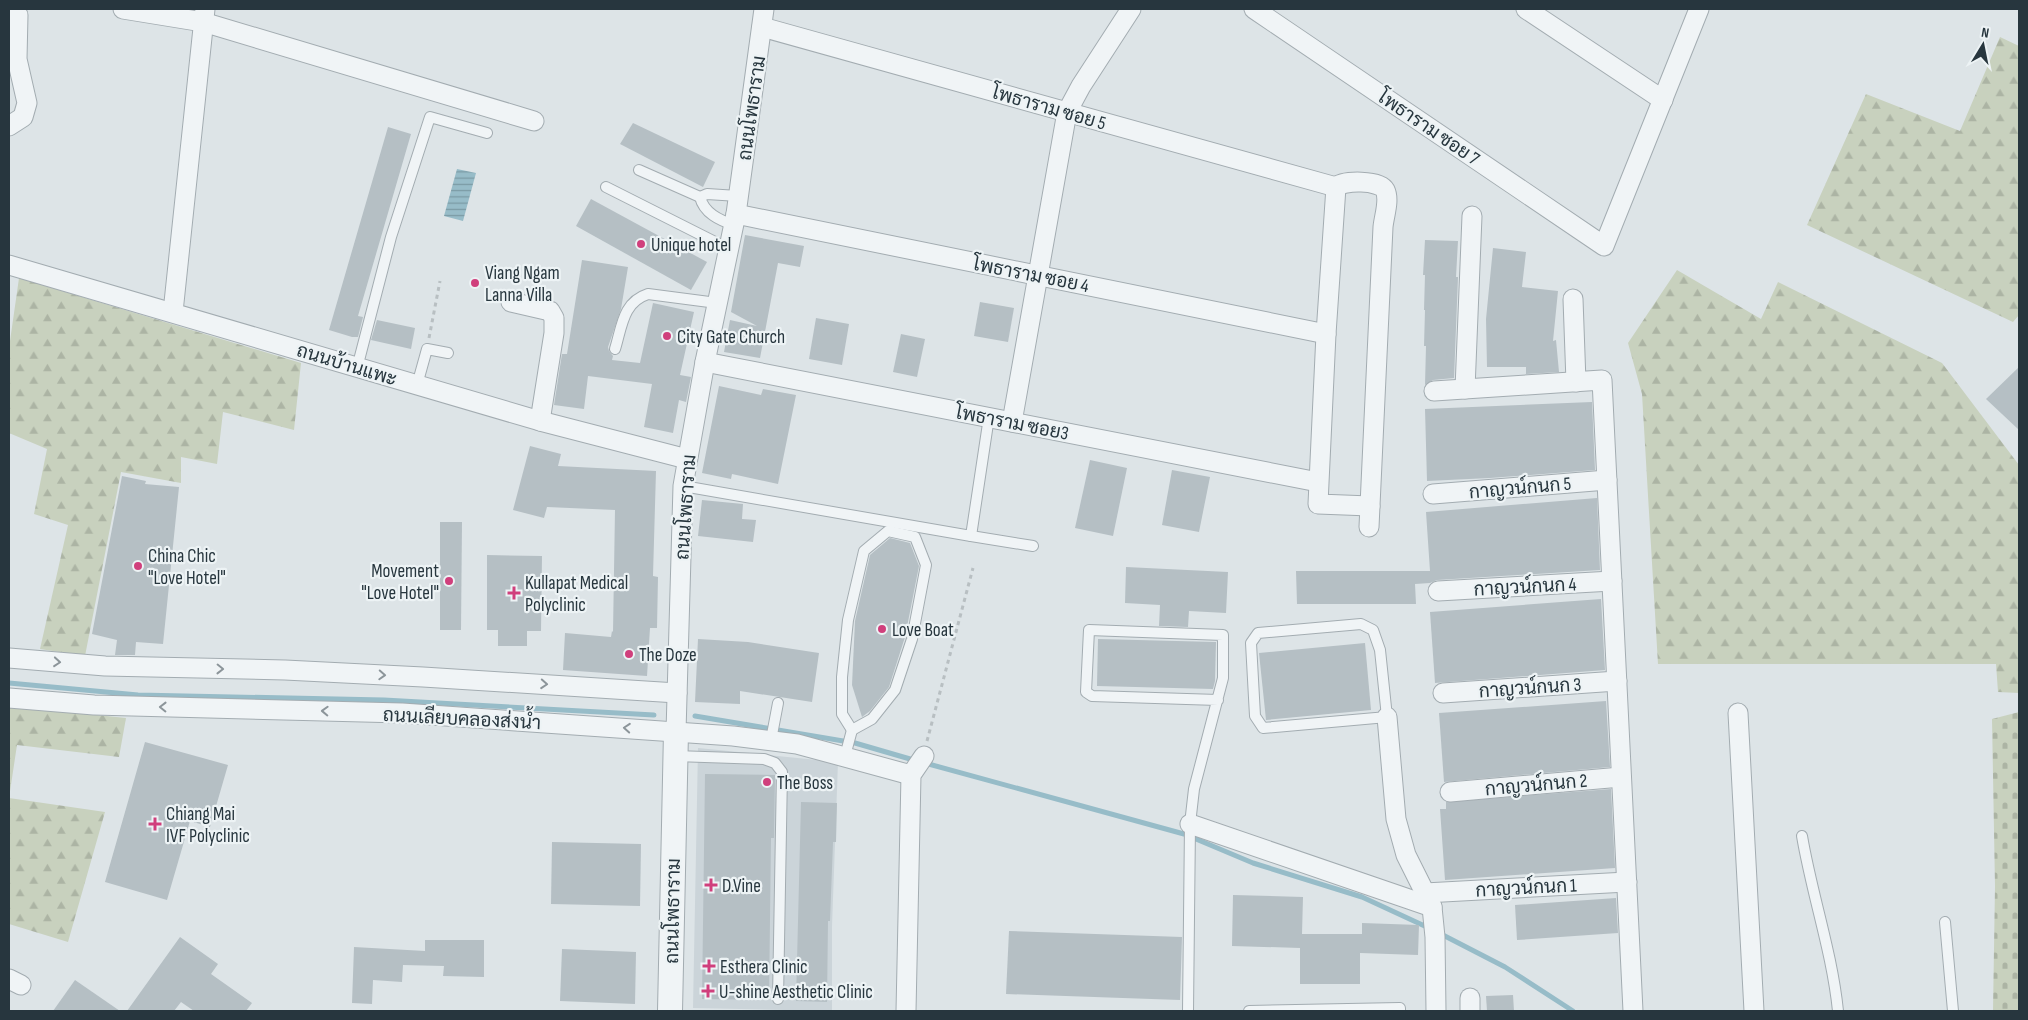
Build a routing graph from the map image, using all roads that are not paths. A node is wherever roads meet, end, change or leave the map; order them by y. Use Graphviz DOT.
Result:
graph roads {
  1 [pos="123,9"];
  2 [pos="1131,9"];
  3 [pos="1254,9"];
  4 [pos="1526,9"];
  5 [pos="1699,9"];
  6 [pos="18,15"];
  7 [pos="204,16"];
  8 [pos="763,18"];
  9 [pos="1663,100"];
  10 [pos="1067,112"];
  11 [pos="534,121"];
  12 [pos="9,126"];
  13 [pos="488,133"];
  14 [pos="639,170"];
  15 [pos="1336,186"];
  16 [pos="606,187"];
  17 [pos="700,197"];
  18 [pos="736,212"];
  19 [pos="1472,216"];
  20 [pos="728,249"];
  21 [pos="9,265"];
  22 [pos="1038,276"];
  23 [pos="1573,299"];
  24 [pos="511,302"];
  25 [pos="717,303"];
  26 [pos="173,312"];
  27 [pos="1326,334"];
  28 [pos="615,349"];
  29 [pos="448,353"];
  30 [pos="705,362"];
  31 [pos="356,368"];
  32 [pos="1576,382"];
  33 [pos="417,385"];
  34 [pos="1465,389"];
  35 [pos="1434,391"];
  36 [pos="989,418"];
  37 [pos="540,421"];
  38 [pos="1012,422"];
  39 [pos="687,459"];
  40 [pos="1607,480"];
  41 [pos="1318,482"];
  42 [pos="683,486"];
  43 [pos="1434,494"];
  44 [pos="1370,506"];
  45 [pos="1369,527"];
  46 [pos="971,536"];
  47 [pos="1033,546"];
  48 [pos="1612,581"];
  49 [pos="1438,591"];
  50 [pos="9,658"];
  51 [pos="1617,681"];
  52 [pos="677,693"];
  53 [pos="1444,693"];
  54 [pos="9,698"];
  55 [pos="1218,700"];
  56 [pos="778,703"];
  57 [pos="1738,712"];
  58 [pos="1387,718"];
  59 [pos="852,730"];
  60 [pos="676,732"];
  61 [pos="771,740"];
  62 [pos="675,756"];
  63 [pos="845,756"];
  64 [pos="924,756"];
  65 [pos="911,775"];
  66 [pos="1621,777"];
  67 [pos="1450,792"];
  68 [pos="1190,824"];
  69 [pos="1802,836"];
  70 [pos="1626,882"];
  71 [pos="1429,900"];
  72 [pos="1945,922"];
  73 [pos="778,999"];
  74 [pos="670,1011"];
  75 [pos="906,1011"];
  76 [pos="1188,1011"];
  77 [pos="1249,1011"];
  78 [pos="1400,1011"];
  79 [pos="1436,1011"];
  80 [pos="1633,1011"];
  81 [pos="1754,1011"];
  82 [pos="1838,1011"];
  83 [pos="1953,1011"];
  1 -- 7 [label="street"];
  2 -- 10 [label="street"];
  3 -- 9 [label="street, โพธาราม ซอย 7"];
  4 -- 9 [label="street"];
  5 -- 9 [label="street"];
  6 -- 12 [label="street"];
  7 -- 11 [label="street"];
  7 -- 26 [label="street"];
  8 -- 10 [label="street, โพธาราม ซอย 5"];
  8 -- 18 [label="street, ถนนโพธาราม"];
  10 -- 15 [label="street, โพธาราม ซอย 5"];
  10 -- 22 [label="street"];
  13 -- 31 [label="lane"];
  14 -- 17 [label="lane"];
  15 -- 27 [label="street"];
  15 -- 44 [label="street"];
  16 -- 20 [label="lane"];
  17 -- 18 [label="lane"];
  17 -- 18 [label="lane"];
  18 -- 20 [label="street, ถนนโพธาราม"];
  18 -- 22 [label="street, โพธาราม ซอย 4"];
  19 -- 34 [label="street"];
  20 -- 25 [label="street, ถนนโพธาราม"];
  21 -- 26 [label="street, ถนนบ้านแพะ"];
  22 -- 27 [label="street, โพธาราม ซอย 4"];
  22 -- 38 [label="street"];
  23 -- 32 [label="street"];
  24 -- 37 [label="street"];
  25 -- 28 [label="lane"];
  25 -- 30 [label="street, ถนนโพธาราม"];
  26 -- 31 [label="street, ถนนบ้านแพะ"];
  27 -- 41 [label="street"];
  29 -- 33 [label="lane"];
  30 -- 36 [label="street, โพธาราม ซอย3"];
  30 -- 39 [label="street, ถนนโพธาราม"];
  31 -- 33 [label="street, ถนนบ้านแพะ"];
  32 -- 34 [label="street"];
  32 -- 40 [label="street"];
  33 -- 37 [label="street, ถนนบ้านแพะ"];
  34 -- 35 [label="street"];
  36 -- 38 [label="street, โพธาราม ซอย3"];
  36 -- 46 [label="lane"];
  37 -- 39 [label="street, ถนนบ้านแพะ"];
  38 -- 41 [label="street, โพธาราม ซอย3"];
  39 -- 42 [label="street, ถนนโพธาราม"];
  40 -- 43 [label="street, กาญวน์กนก 5"];
  40 -- 48 [label="street"];
  41 -- 44 [label="street"];
  42 -- 46 [label="lane"];
  42 -- 52 [label="street, ถนนโพธาราม"];
  44 -- 45 [label="street"];
  46 -- 47 [label="lane"];
  48 -- 49 [label="street, กาญวน์กนก 4"];
  48 -- 51 [label="street"];
  50 -- 52 [label="street, ถนนเลียบคลองส่งน้ำ, one-way"];
  51 -- 53 [label="street, กาญวน์กนก 3"];
  51 -- 66 [label="street"];
  52 -- 60 [label="street, ถนนโพธาราม"];
  60 -- 54 [label="street, ถนนเลียบคลองส่งน้ำ, one-way"];
  55 -- 55 [label="lane"];
  55 -- 68 [label="lane"];
  56 -- 61 [label="lane"];
  57 -- 81 [label="street"];
  58 -- 58 [label="lane"];
  58 -- 71 [label="street"];
  59 -- 59 [label="lane"];
  59 -- 63 [label="lane"];
  60 -- 61 [label="street, ถนนเลียบคลองส่งน้ำ"];
  60 -- 62 [label="street, ถนนโพธาราม"];
  61 -- 63 [label="street, ถนนเลียบคลองส่งน้ำ"];
  62 -- 73 [label="lane"];
  62 -- 74 [label="street, ถนนโพธาราม"];
  63 -- 65 [label="street, ถนนเลียบคลองส่งน้ำ"];
  64 -- 65 [label="street"];
  65 -- 75 [label="street"];
  66 -- 67 [label="street, กาญวน์กนก 2"];
  66 -- 70 [label="street"];
  68 -- 71 [label="street"];
  68 -- 76 [label="lane"];
  69 -- 82 [label="lane"];
  70 -- 71 [label="street, กาญวน์กนก 1"];
  70 -- 80 [label="street"];
  71 -- 79 [label="street"];
  72 -- 83 [label="lane"];
  77 -- 78 [label="lane"];
}
